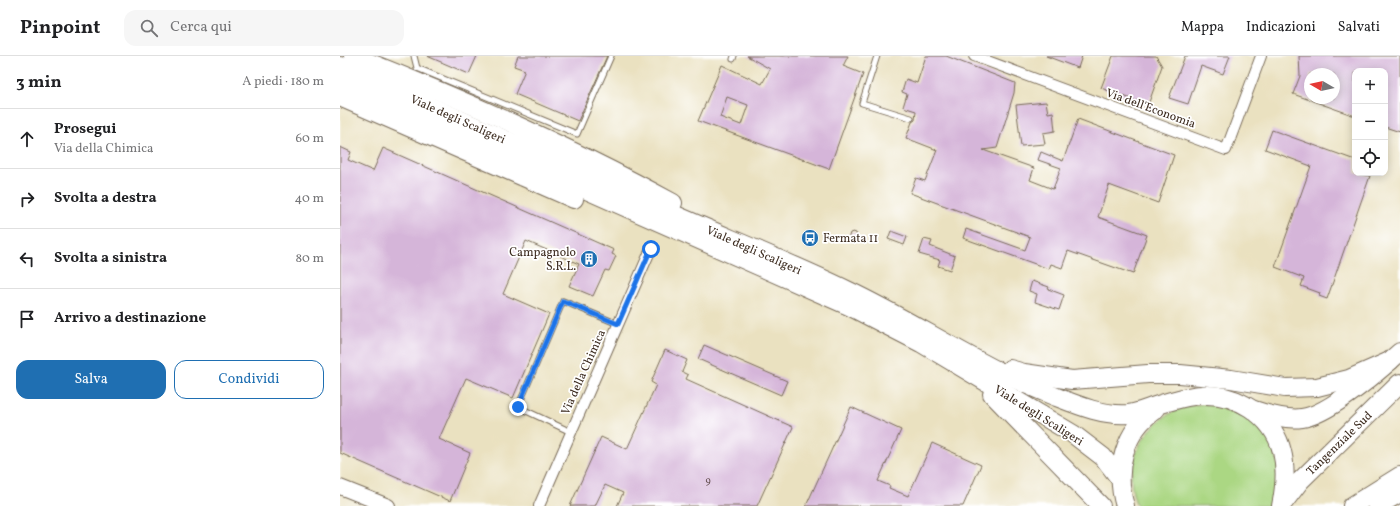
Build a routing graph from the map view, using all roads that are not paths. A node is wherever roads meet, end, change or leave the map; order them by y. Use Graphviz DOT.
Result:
graph roads {
  1 [pos="352,56"];
  2 [pos="414,56"];
  3 [pos="611,56"];
  4 [pos="877,56"];
  5 [pos="974,56"];
  6 [pos="1261,56"];
  7 [pos="340,66"];
  8 [pos="340,81"];
  9 [pos="340,97"];
  10 [pos="911,118"];
  11 [pos="543,165"];
  12 [pos="651,249"];
  13 [pos="771,257"];
  14 [pos="796,284"];
  15 [pos="618,324"];
  16 [pos="1395,357"];
  17 [pos="974,367"];
  18 [pos="1400,383"];
  19 [pos="1169,401"];
  20 [pos="1253,410"];
  21 [pos="571,432"];
  22 [pos="1400,476"];
  23 [pos="1120,479"];
  24 [pos="340,487"];
  25 [pos="1400,493"];
  26 [pos="388,506"];
  27 [pos="539,506"];
  28 [pos="1101,506"];
  29 [pos="1125,506"];
  30 [pos="1281,506"];
  31 [pos="1352,506"];
  32 [pos="1377,506"];
  1 -- 13 [label="highway"];
  2 -- 3 [label="lane"];
  4 -- 10 [label="lane"];
  5 -- 6 [label="street, Via dell'Economia"];
  7 -- 11 [label="highway, Viale degli Scaligeri"];
  8 -- 11 [label="highway, Viale degli Scaligeri"];
  9 -- 14 [label="highway"];
  11 -- 13 [label="highway, Viale degli Scaligeri"];
  11 -- 14 [label="highway, Viale degli Scaligeri"];
  12 -- 15 [label="street, Via della Chimica"];
  13 -- 17 [label="highway, Viale degli Scaligeri"];
  14 -- 17 [label="highway, Viale degli Scaligeri"];
  15 -- 21 [label="street, Via della Chimica"];
  15 -- 21 [label="lane"];
  16 -- 17 [label="highway"];
  16 -- 20 [label="highway"];
  17 -- 19 [label="highway, Viale degli Scaligeri"];
  17 -- 23 [label="highway, Viale degli Scaligeri"];
  17 -- 28 [label="highway"];
  18 -- 30 [label="highway, Tangenziale Sud"];
  19 -- 20 [label="highway, Viale degli Scaligeri"];
  19 -- 23 [label="highway, Viale degli Scaligeri"];
  20 -- 30 [label="highway, Viale degli Scaligeri"];
  21 -- 27 [label="street, Via della Chimica"];
  22 -- 31 [label="highway"];
  23 -- 29 [label="highway, Viale degli Scaligeri"];
  24 -- 26 [label="street"];
  25 -- 32 [label="highway"];
}
